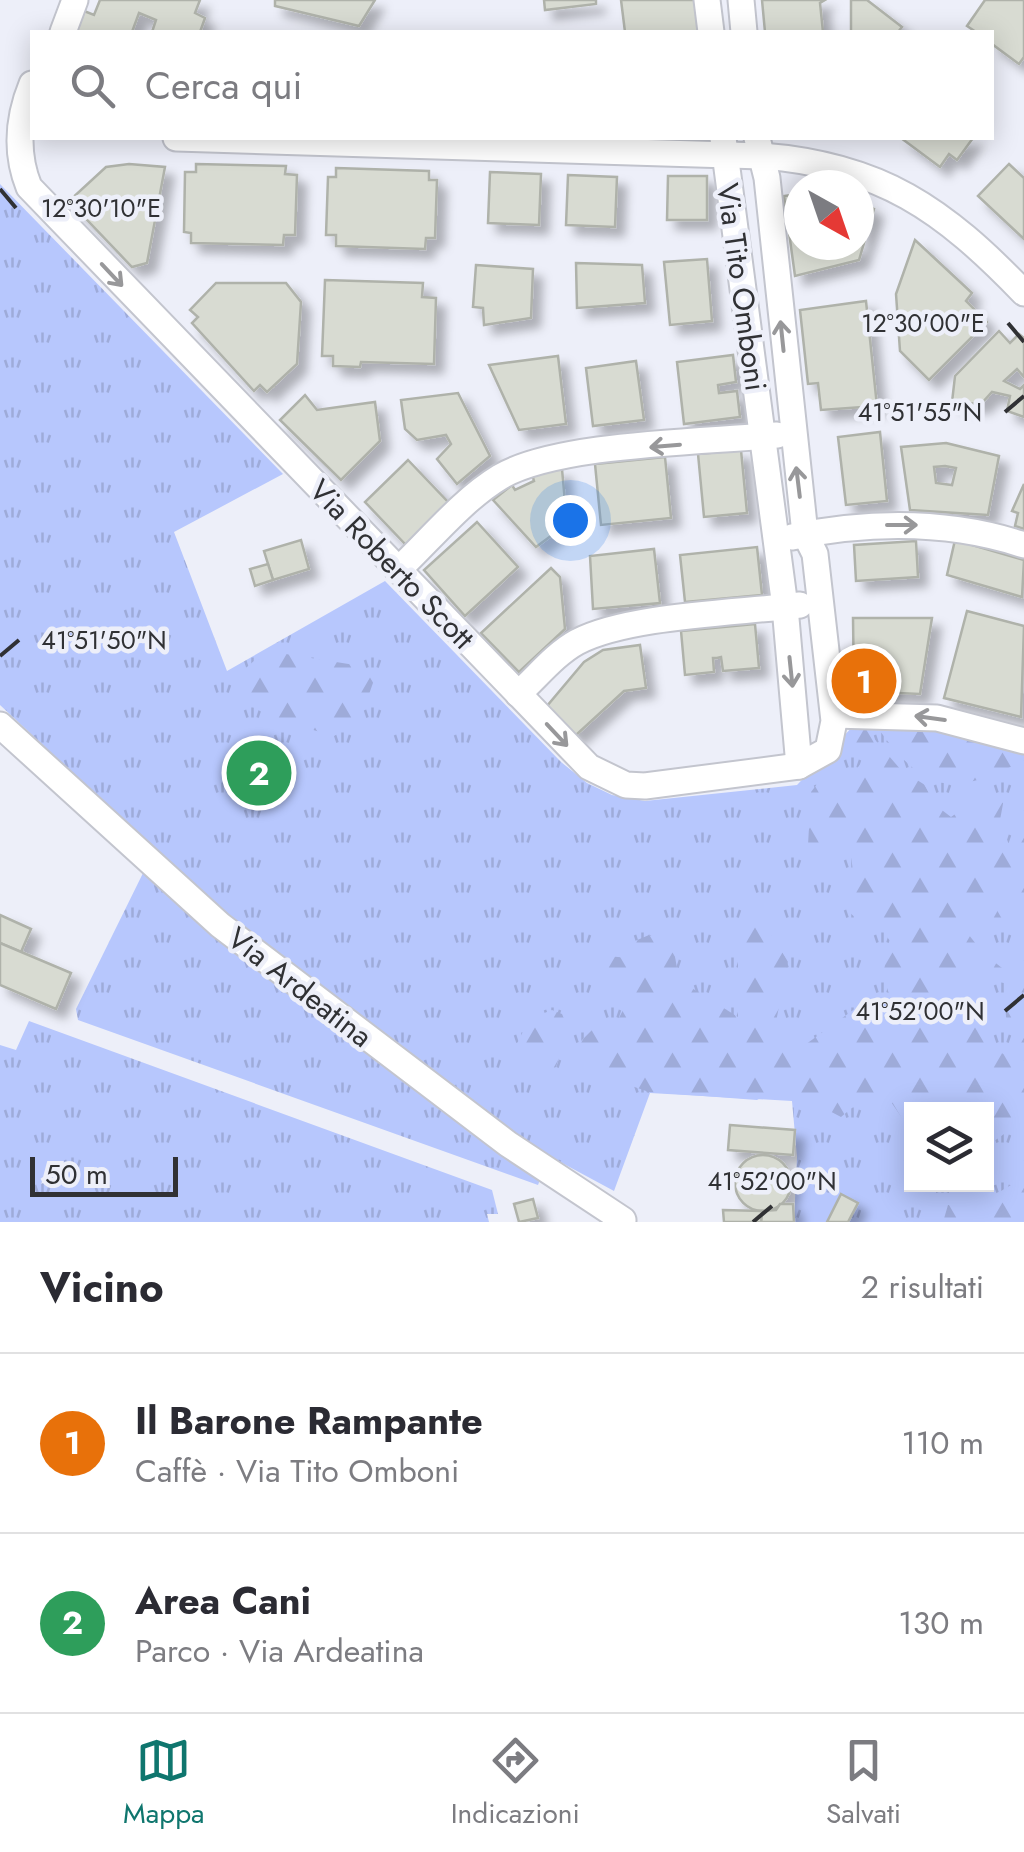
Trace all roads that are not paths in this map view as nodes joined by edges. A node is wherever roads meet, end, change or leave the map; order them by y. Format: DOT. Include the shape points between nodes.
graph roads {
  1 [pos="76,0"];
  2 [pos="708,0"];
  3 [pos="741,0"];
  4 [pos="64,30"];
  5 [pos="711,30"];
  6 [pos="744,30"];
  7 [pos="30,90"];
  8 [pos="17,129"];
  9 [pos="298,140"];
  10 [pos="760,146"];
  11 [pos="724,147"];
  12 [pos="1024,293"];
  13 [pos="792,433"];
  14 [pos="762,436"];
  15 [pos="805,534"];
  16 [pos="776,540"];
  17 [pos="1024,545"];
  18 [pos="398,570"];
  19 [pos="820,602"];
  20 [pos="785,607"];
  21 [pos="518,694"];
  22 [pos="834,716"];
  23 [pos="0,725"];
  24 [pos="1024,741"];
  25 [pos="799,766"];
  26 [pos="623,1221"];
  1 -- 4 [label="street"];
  2 -- 5 [label="street"];
  3 -- 6 [label="street"];
  7 -- 8 [label="street"];
  8 -- 18 [label="street, Via Roberto Scott, one-way" via="24,173 45,204"];
  9 -- 11 [label="street"];
  10 -- 11 [label="street"];
  10 -- 12 [label="street" via="884,182 962,232"];
  13 -- 10 [label="street, Via Tito Omboni, one-way"];
  11 -- 14 [label="street, Via Tito Omboni"];
  13 -- 14 [label="street"];
  15 -- 13 [label="street, Via Tito Omboni, one-way"];
  14 -- 16 [label="street, Via Tito Omboni"];
  14 -- 18 [label="street, one-way" via="532,463 494,481"];
  15 -- 16 [label="street"];
  15 -- 17 [label="street, one-way" via="921,525"];
  15 -- 19 [label="street, Via Tito Omboni"];
  16 -- 20 [label="street, Via Tito Omboni"];
  18 -- 21 [label="street, Via Roberto Scott"];
  19 -- 20 [label="street"];
  19 -- 22 [label="street, Via Tito Omboni"];
  20 -- 21 [label="street" via="589,637 567,648"];
  20 -- 25 [label="street, Via Tito Omboni, one-way"];
  21 -- 25 [label="street, Via Roberto Scott, one-way" via="589,768 626,785"];
  24 -- 22 [label="street, one-way" via="936,718"];
  22 -- 25 [label="street" via="828,750"];
  23 -- 26 [label="street, Via Ardeatina" via="220,925 508,1144"];
}
